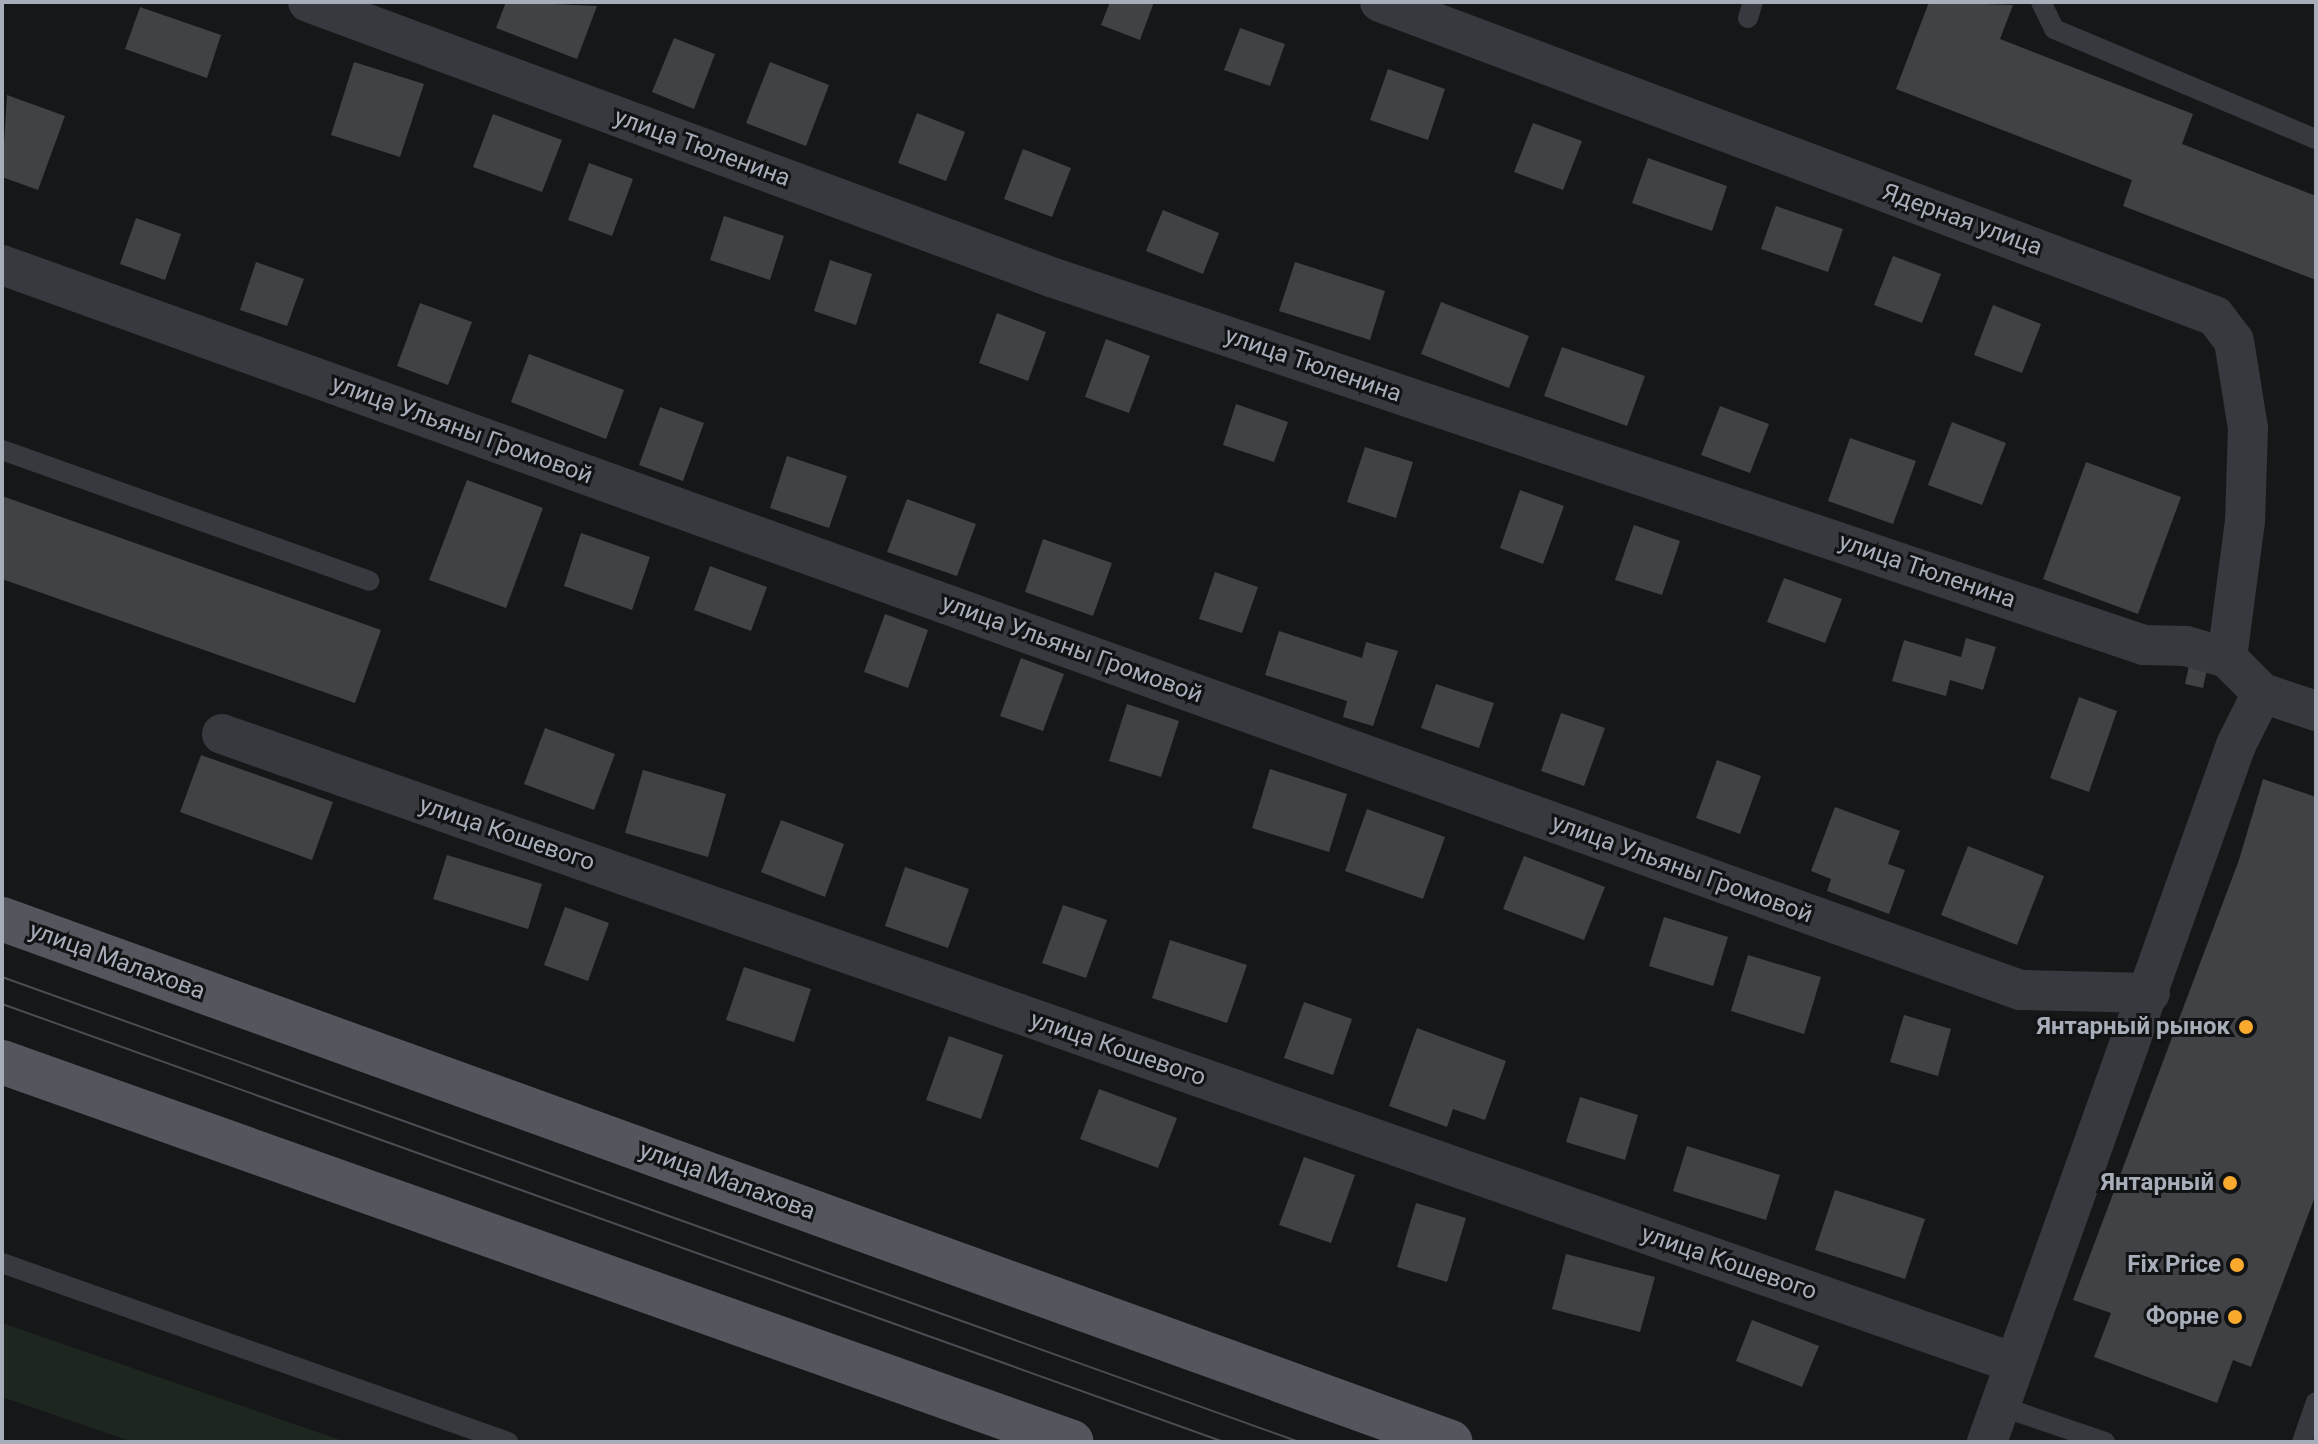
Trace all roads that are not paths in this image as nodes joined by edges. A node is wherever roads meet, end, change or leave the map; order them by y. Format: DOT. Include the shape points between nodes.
graph roads {
  1 [pos="308,2"];
  2 [pos="1380,2"];
  3 [pos="2041,2"];
  4 [pos="2316,139"];
  5 [pos="2,265"];
  6 [pos="2,450"];
  7 [pos="369,581"];
  8 [pos="2227,658"];
  9 [pos="2262,693"];
  10 [pos="2316,711"];
  11 [pos="222,734"];
  12 [pos="2,919"];
  13 [pos="2150,993"];
  14 [pos="2,1062"];
  15 [pos="2,1263"];
  16 [pos="2014,1363"];
  17 [pos="2316,1402"];
  18 [pos="1993,1424"];
  19 [pos="1437,1440"];
  20 [pos="508,1442"];
  21 [pos="1072,1442"];
  22 [pos="2105,1442"];
  23 [pos="2302,1442"];
  1 -- 8 [label="street, улица Тюленина" via="1051,277 2144,645 2186,646"];
  2 -- 8 [label="street, Ядерная улица" via="2215,316 2234,341 2248,428 2245,521"];
  3 -- 4 [label="lane" via="2054,29"];
  5 -- 13 [label="street, улица Ульяны Громовой" via="2020,990"];
  6 -- 7 [label="lane"];
  8 -- 9 [label="street, улица Тюленина"];
  9 -- 10 [label="street, улица Тюленина"];
  9 -- 13 [label="street" via="2236,745"];
  11 -- 16 [label="street, улица Кошевого"];
  12 -- 19 [label="main road, улица Малахова"];
  13 -- 16 [label="street"];
  14 -- 21 [label="main road"];
  15 -- 20 [label="lane"];
  16 -- 18 [label="street"];
  17 -- 23 [label="lane"];
  18 -- 22 [label="lane"];
}
